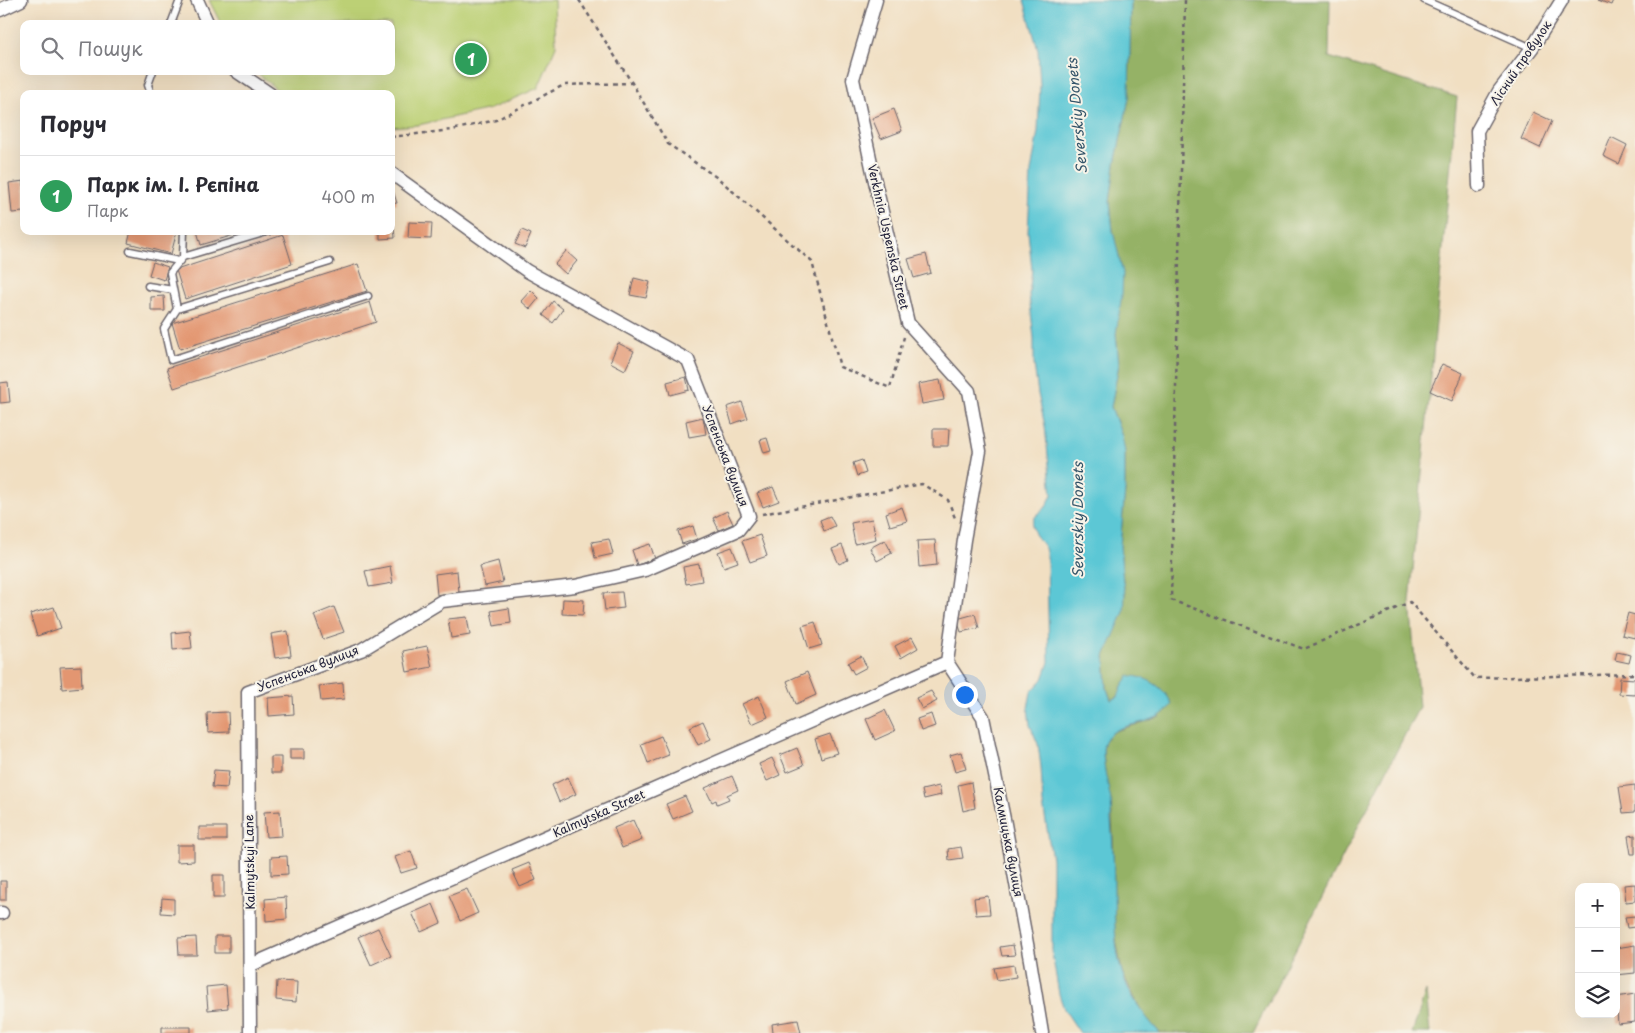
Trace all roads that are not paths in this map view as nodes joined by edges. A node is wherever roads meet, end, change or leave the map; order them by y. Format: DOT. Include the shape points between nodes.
graph roads {
  1 [pos="21,0"];
  2 [pos="180,0"];
  3 [pos="197,0"];
  4 [pos="876,0"];
  5 [pos="1424,0"];
  6 [pos="1562,0"];
  7 [pos="0,10"];
  8 [pos="172,20"];
  9 [pos="206,20"];
  10 [pos="1532,48"];
  11 [pos="152,75"];
  12 [pos="242,75"];
  13 [pos="150,90"];
  14 [pos="264,90"];
  15 [pos="395,176"];
  16 [pos="1479,186"];
  17 [pos="184,235"];
  18 [pos="257,235"];
  19 [pos="130,250"];
  20 [pos="181,259"];
  21 [pos="330,262"];
  22 [pos="148,286"];
  23 [pos="173,290"];
  24 [pos="368,296"];
  25 [pos="177,309"];
  26 [pos="947,662"];
  27 [pos="248,692"];
  28 [pos="251,966"];
  29 [pos="250,1033"];
  30 [pos="1042,1033"];
  1 -- 7 [label="street"];
  2 -- 8 [label="lane"];
  3 -- 9 [label="street"];
  4 -- 26 [label="street, Verkhnia Uspenska Street" via="853,79 876,186 908,323 969,391 980,451"];
  5 -- 10 [label="lane"];
  6 -- 10 [label="street, Лісний провулок"];
  10 -- 16 [label="street, Лісний провулок" via="1499,91 1478,131"];
  11 -- 13 [label="lane"];
  12 -- 14 [label="street"];
  15 -- 27 [label="street, Успенська вулиця" via="528,271 688,360 749,516 738,530 645,570 575,586 442,601 360,650"];
  17 -- 20 [label="lane"];
  18 -- 20 [label="lane"];
  19 -- 20 [label="lane"];
  20 -- 23 [label="lane" via="170,273"];
  21 -- 25 [label="lane"];
  22 -- 23 [label="lane"];
  23 -- 25 [label="lane"];
  24 -- 25 [label="lane" via="171,360 164,329"];
  26 -- 28 [label="street, Kalmytska Street"];
  26 -- 30 [label="street, Калмицька вулиця" via="983,717"];
  27 -- 28 [label="street, Kalmytskyi Lane"];
  28 -- 29 [label="street, Kalmytskyi Lane"];
}
